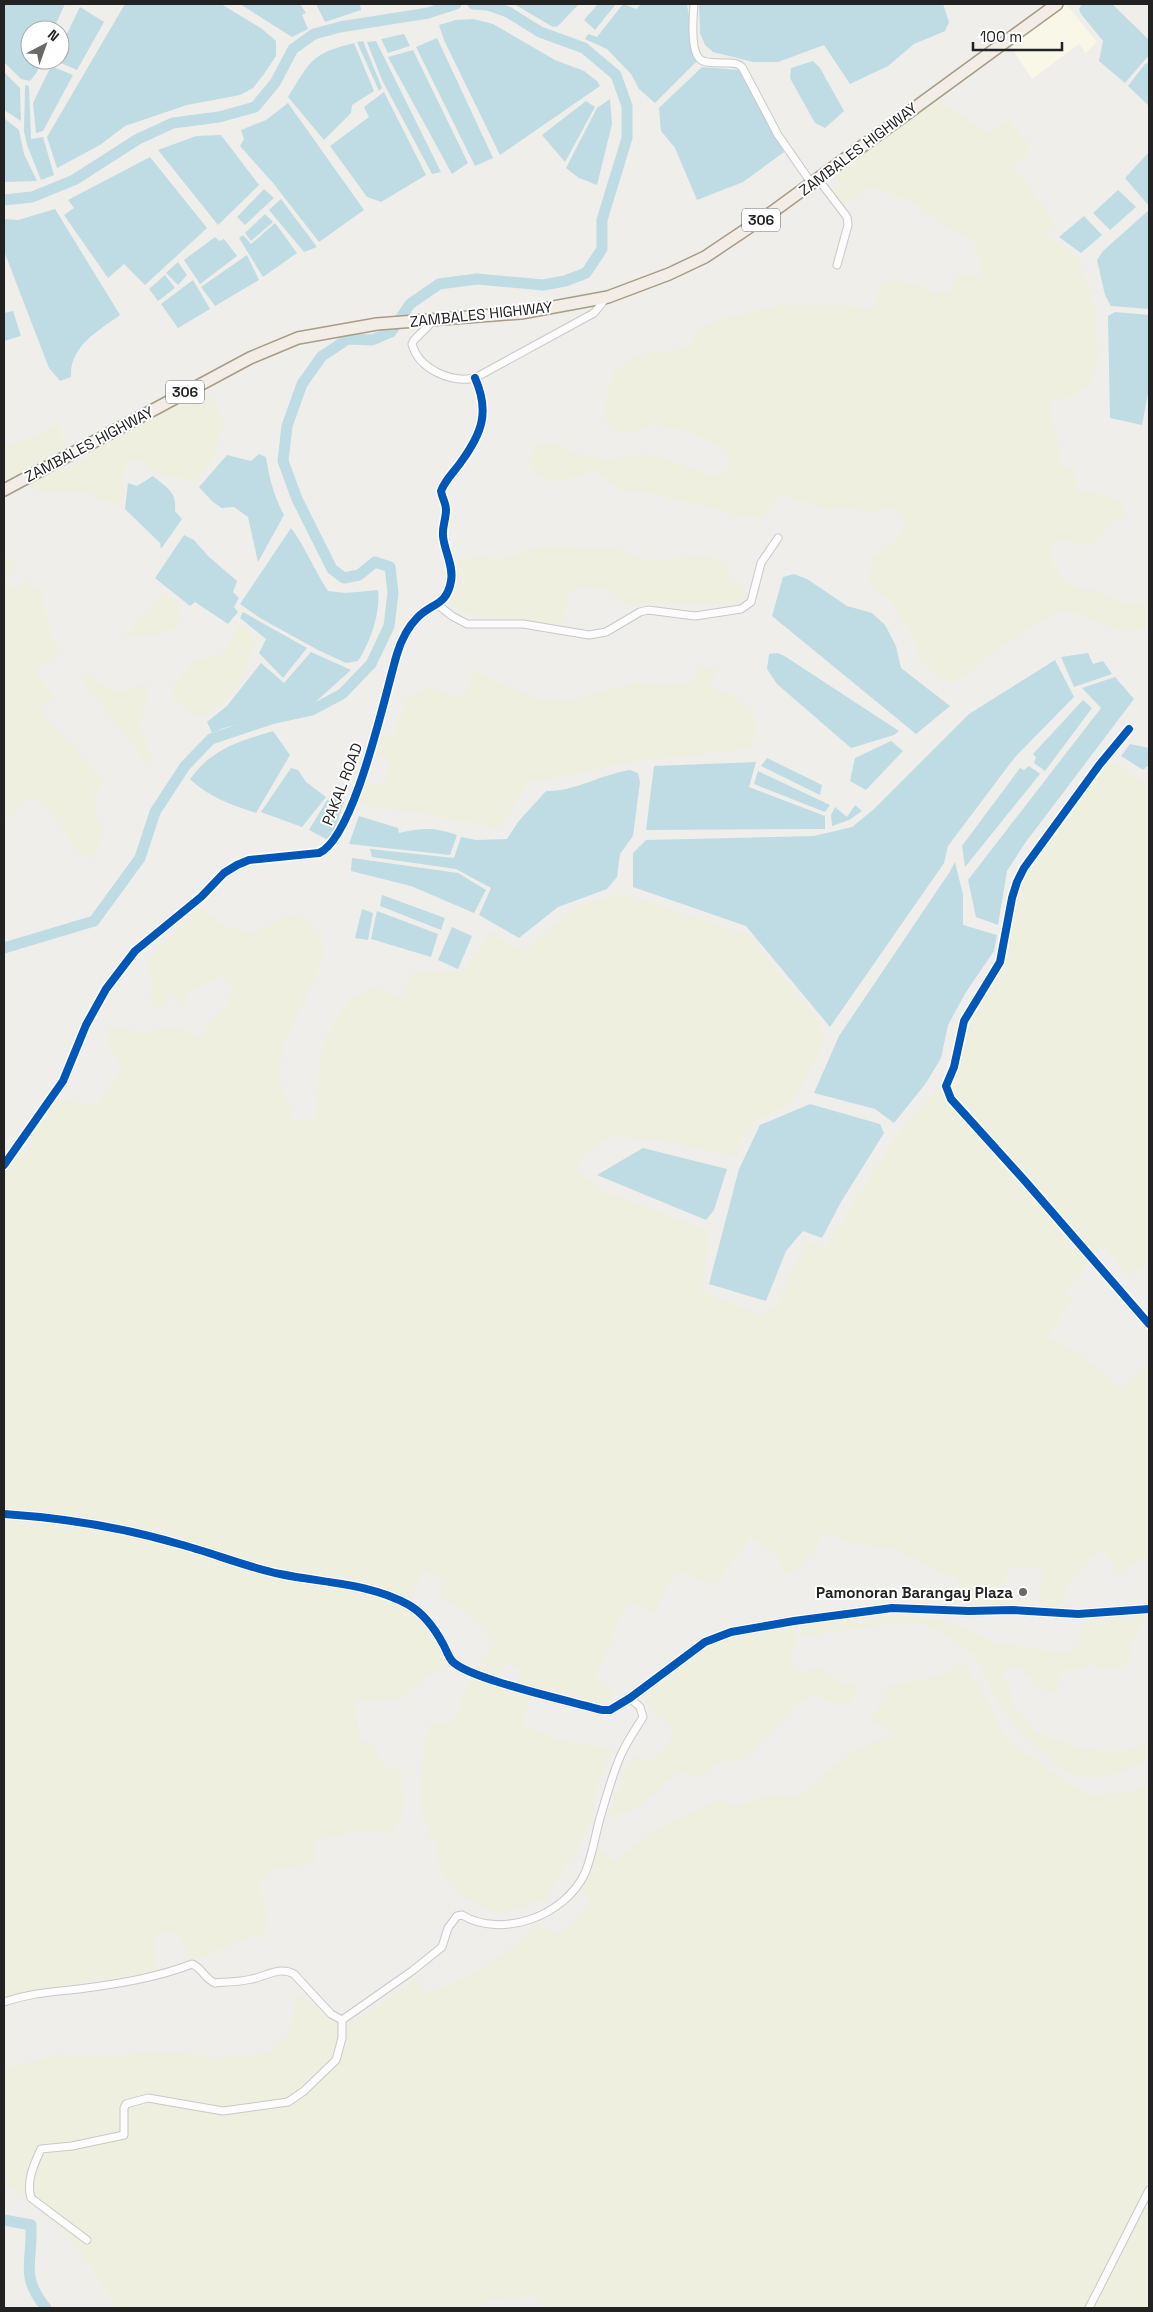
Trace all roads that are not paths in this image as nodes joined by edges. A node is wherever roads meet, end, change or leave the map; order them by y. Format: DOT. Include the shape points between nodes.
graph roads {
  1 [pos="694,4"];
  2 [pos="1057,4"];
  3 [pos="815,181"];
  4 [pos="836,265"];
  5 [pos="608,296"];
  6 [pos="435,319"];
  7 [pos="475,378"];
  8 [pos="4,490"];
  9 [pos="778,538"];
  10 [pos="438,605"];
  11 [pos="1129,729"];
  12 [pos="4,1165"];
  13 [pos="1149,1324"];
  14 [pos="4,1514"];
  15 [pos="1149,1609"];
  16 [pos="630,1698"];
  17 [pos="4,2002"];
  18 [pos="342,2020"];
  19 [pos="1149,2190"];
  20 [pos="87,2240"];
  21 [pos="1089,2308"];
  1 -- 3 [label="street" via="693,28 698,58 708,62 735,63 742,67 778,135"];
  2 -- 3 [label="main road, ZAMBALES HIGHWAY / 306"];
  3 -- 4 [label="street" via="847,217 848,225"];
  3 -- 5 [label="main road, ZAMBALES HIGHWAY / 306" via="705,257"];
  5 -- 6 [label="main road, ZAMBALES HIGHWAY / 306" via="521,313"];
  5 -- 7 [label="street" via="594,313"];
  6 -- 7 [label="street" via="414,340 413,348 418,356 447,376 459,380"];
  6 -- 8 [label="main road, ZAMBALES HIGHWAY / 306" via="310,334 274,347"];
  7 -- 10 [label="street, PAKAL ROAD" via="483,395 481,424 474,443 441,491 446,507 443,535 452,579 447,594"];
  9 -- 10 [label="street" via="761,563 751,602 741,609 695,616 648,610 606,632 589,635 523,624 467,624"];
  10 -- 12 [label="street, PAKAL ROAD" via="418,616 402,641 362,780 330,846 319,853 249,860 237,865 135,951 106,989 90,1017 63,1081"];
  11 -- 13 [label="street" via="1024,868 1012,898 1000,962 964,1021 954,1067 946,1086 951,1099"];
  14 -- 16 [label="street" via="90,1522 177,1543 279,1574 373,1590 409,1605 423,1615 437,1632 452,1660 487,1679 602,1710 610,1710"];
  15 -- 16 [label="street" via="1078,1614 892,1608 794,1620 731,1632 705,1642"];
  16 -- 18 [label="street" via="640,1707 642,1717 620,1756 585,1873 574,1890 558,1905 508,1925 487,1925 457,1916 448,1928 442,1947"];
  17 -- 18 [label="street" via="47,1991 147,1977 192,1964 215,1983 288,1971 331,2014"];
  18 -- 20 [label="street" via="342,2038 336,2060 324,2074 288,2102 223,2111 148,2098 126,2104 124,2135 41,2149 28,2189 31,2198"];
  19 -- 21 [label="street"];
}
